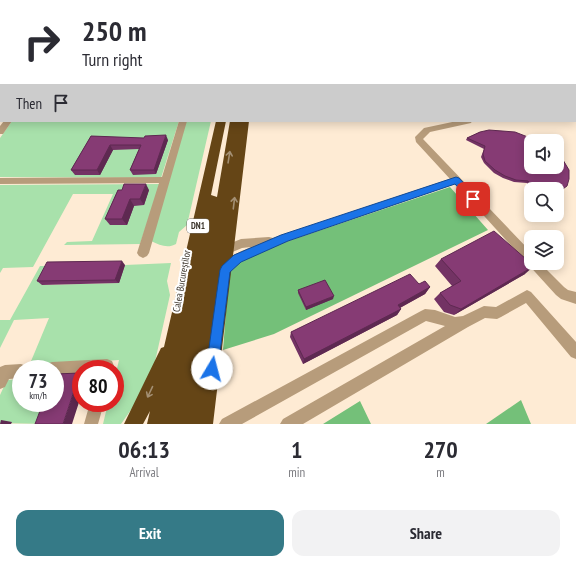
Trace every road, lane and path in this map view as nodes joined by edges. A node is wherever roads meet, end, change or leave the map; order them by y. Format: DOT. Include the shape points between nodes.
graph roads {
  1 [pos="7,122"];
  2 [pos="183,122"];
  3 [pos="221,122"];
  4 [pos="227,122"];
  5 [pos="235,122"];
  6 [pos="244,122"];
  7 [pos="463,122"];
  8 [pos="0,132"];
  9 [pos="229,134"];
  10 [pos="165,180"];
  11 [pos="456,180"];
  12 [pos="0,181"];
  13 [pos="231,229"];
  14 [pos="285,238"];
  15 [pos="251,243"];
  16 [pos="228,248"];
  17 [pos="143,253"];
  18 [pos="524,253"];
  19 [pos="226,270"];
  20 [pos="540,270"];
  21 [pos="223,287"];
  22 [pos="185,288"];
  23 [pos="576,298"];
  24 [pos="199,301"];
  25 [pos="464,322"];
  26 [pos="177,330"];
  27 [pos="576,352"];
  28 [pos="12,372"];
  29 [pos="0,382"];
  30 [pos="94,412"];
  31 [pos="91,423"];
  32 [pos="133,424"];
  33 [pos="156,424"];
  34 [pos="172,424"];
  35 [pos="178,424"];
  36 [pos="188,424"];
  37 [pos="204,424"];
  38 [pos="227,424"];
  39 [pos="288,424"];
  1 -- 8 [label="lane"];
  2 -- 10 [label="lane"];
  3 -- 22 [label="highway, DN1"];
  4 -- 9 [label="highway, Calea Bucureștilor / DN1"];
  5 -- 9 [label="highway, Calea Bucureștilor / DN1"];
  13 -- 6 [label="highway, one-way"];
  7 -- 11 [label="lane" via="427,130 419,137"];
  9 -- 34 [label="highway, Calea Bucureștilor / DN1" via="197,276"];
  36 -- 9 [label="highway, Calea Bucureștilor / DN1, one-way"];
  10 -- 12 [label="lane"];
  10 -- 17 [label="lane"];
  11 -- 14 [label="lane"];
  11 -- 18 [label="lane"];
  13 -- 15 [label="lane" via="237,236"];
  13 -- 16 [label="highway"];
  14 -- 15 [label="lane"];
  14 -- 19 [label="lane" via="238,258"];
  15 -- 16 [label="lane"];
  16 -- 19 [label="highway"];
  16 -- 24 [label="lane" via="207,266"];
  19 -- 21 [label="highway"];
  20 -- 23 [label="lane" via="565,295"];
  21 -- 24 [label="highway" via="217,295"];
  21 -- 37 [label="highway"];
  22 -- 24 [label="highway" via="192,299"];
  22 -- 26 [label="highway, DN1"];
  24 -- 35 [label="lane"];
  25 -- 27 [label="lane" via="484,312 497,313 527,296"];
  25 -- 38 [label="lane" via="455,323 430,315 420,316"];
  25 -- 39 [label="lane"];
  26 -- 32 [label="highway, one-way"];
  26 -- 33 [label="highway, DN1"];
  28 -- 29 [label="lane" via="5,372"];
  30 -- 31 [label="lane"];
}
